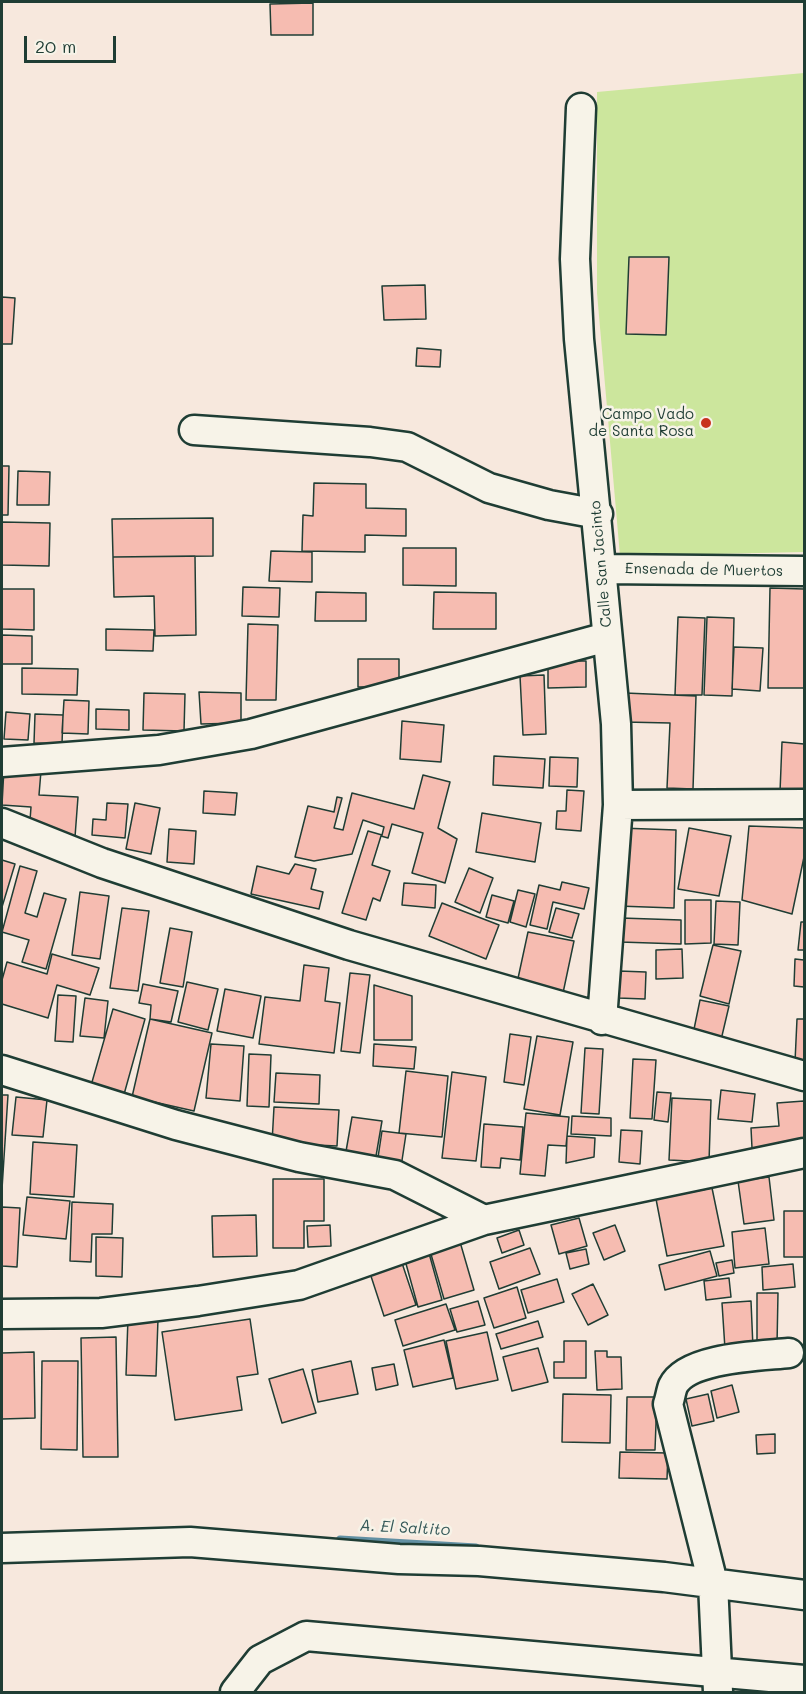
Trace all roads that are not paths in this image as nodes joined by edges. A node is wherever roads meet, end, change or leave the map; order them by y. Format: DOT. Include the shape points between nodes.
graph roads {
  1 [pos="581,108"];
  2 [pos="195,430"];
  3 [pos="598,514"];
  4 [pos="603,569"];
  5 [pos="804,571"];
  6 [pos="607,637"];
  7 [pos="2,762"];
  8 [pos="804,804"];
  9 [pos="618,805"];
  10 [pos="2,823"];
  11 [pos="603,1020"];
  12 [pos="2,1070"];
  13 [pos="804,1076"];
  14 [pos="804,1153"];
  15 [pos="484,1220"];
  16 [pos="2,1314"];
  17 [pos="789,1353"];
  18 [pos="2,1548"];
  19 [pos="713,1583"];
  20 [pos="804,1595"];
  21 [pos="804,1680"];
  22 [pos="717,1682"];
  23 [pos="235,1692"];
  1 -- 3 [label="street, Calle San Jacinto" via="575,259 579,339"];
  2 -- 3 [label="street" via="407,447 489,488"];
  3 -- 4 [label="street, Calle San Jacinto"];
  4 -- 5 [label="street, Ensenada de Muertos"];
  4 -- 6 [label="street, Calle San Jacinto"];
  6 -- 7 [label="street" via="251,734 159,750"];
  6 -- 9 [label="street, Calle San Jacinto" via="616,724"];
  8 -- 9 [label="street"];
  9 -- 11 [label="street, Calle San Jacinto"];
  10 -- 11 [label="street" via="216,903"];
  11 -- 13 [label="street"];
  12 -- 15 [label="street" via="187,1128 298,1157 395,1175"];
  14 -- 15 [label="street"];
  15 -- 16 [label="street" via="299,1285 101,1313"];
  17 -- 19 [label="street" via="708,1363 686,1372 674,1384 668,1404"];
  18 -- 19 [label="street" via="190,1542 399,1559 480,1561"];
  19 -- 20 [label="street"];
  19 -- 22 [label="street"];
  21 -- 22 [label="street"];
  22 -- 23 [label="street" via="306,1636 260,1660"];
}
